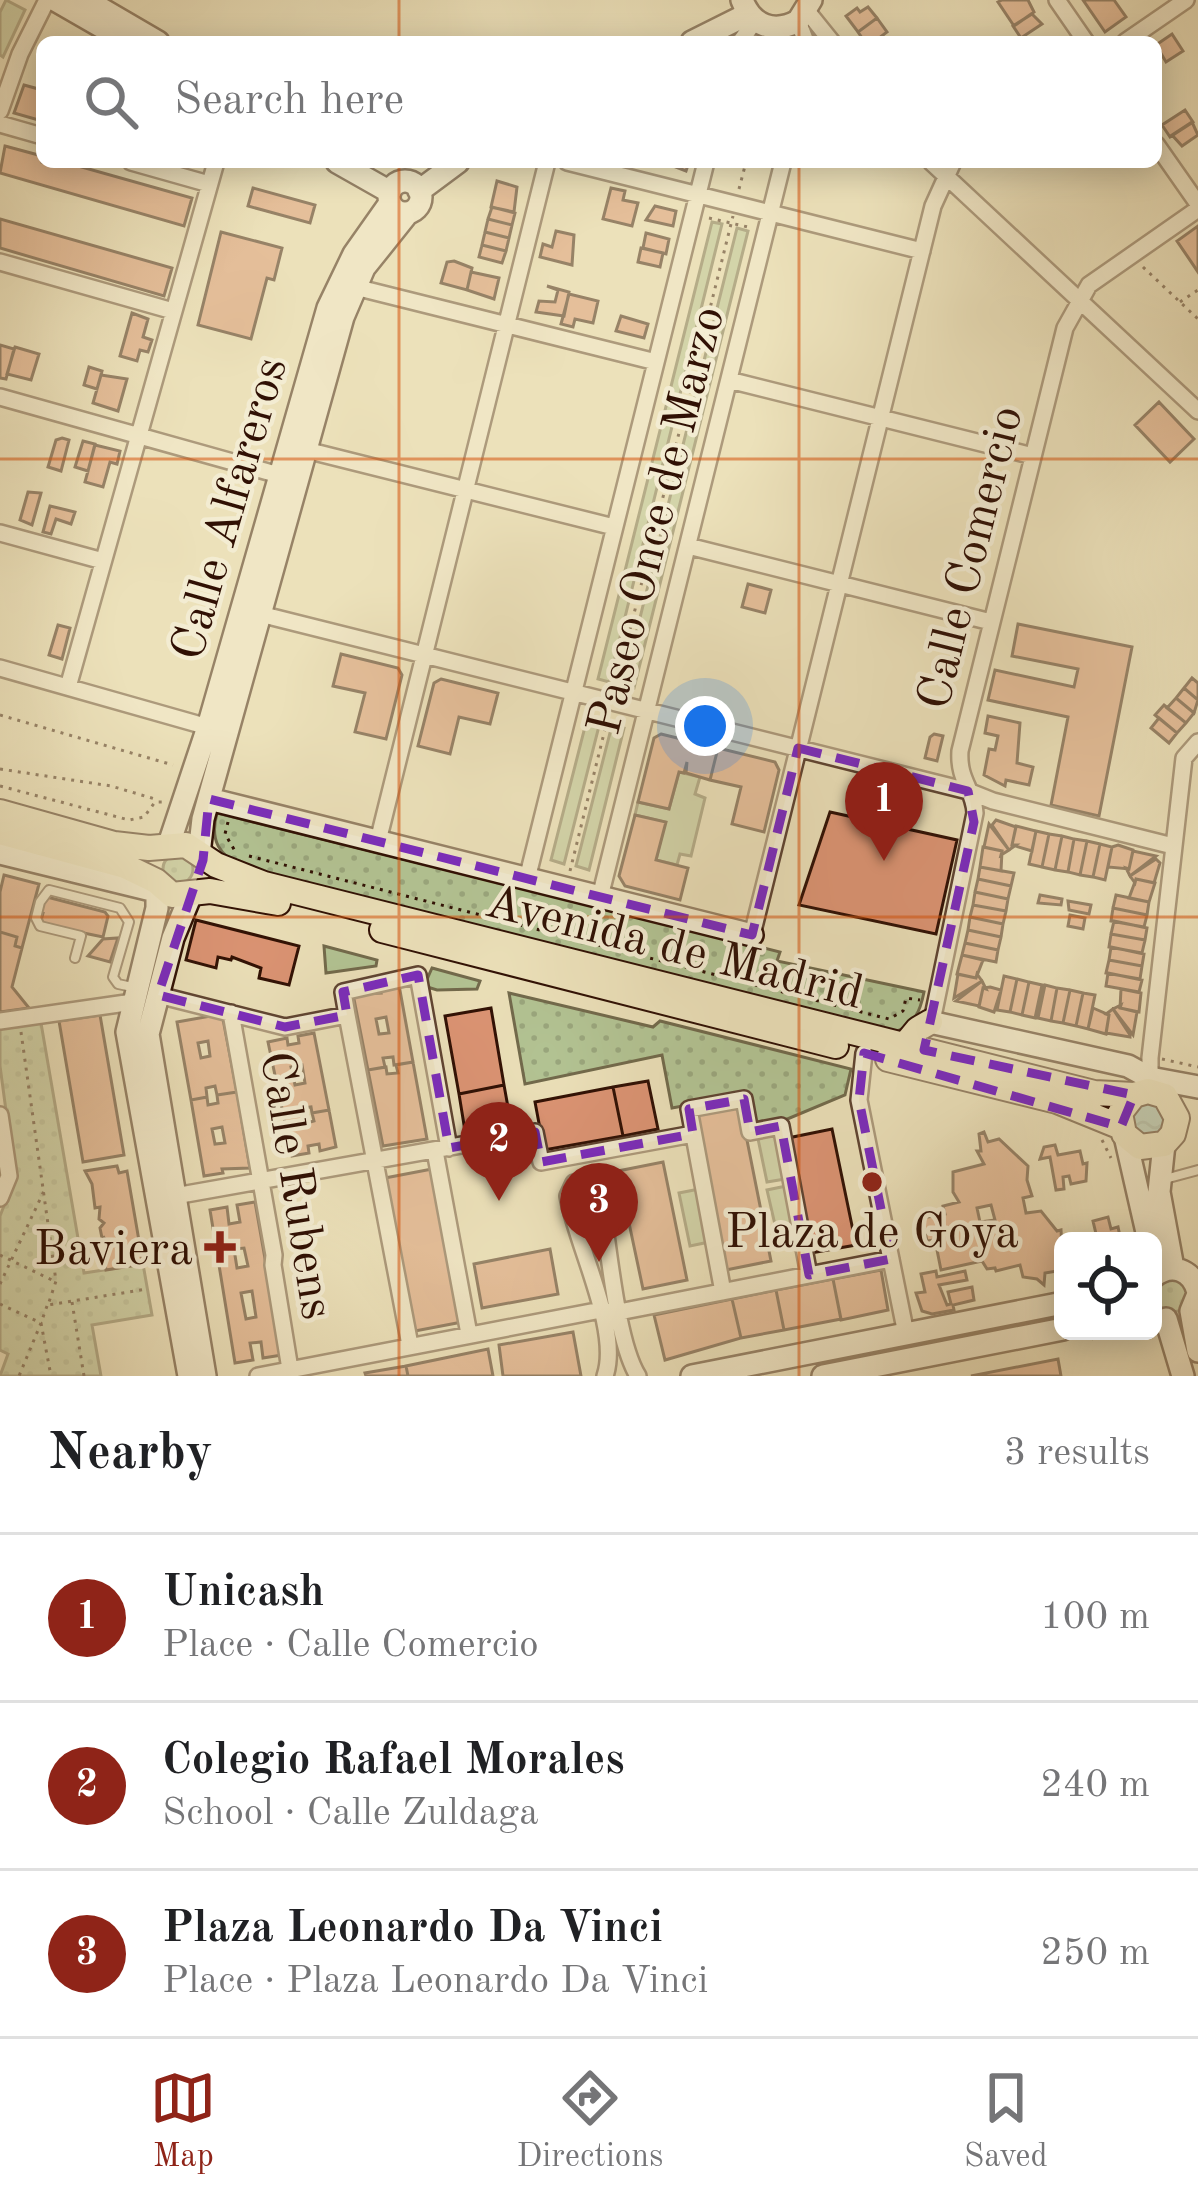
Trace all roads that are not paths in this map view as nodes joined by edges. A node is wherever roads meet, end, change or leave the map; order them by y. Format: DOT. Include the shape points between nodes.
graph roads {
  1 [pos="51,0"];
  2 [pos="86,0"];
  3 [pos="1057,0"];
  4 [pos="1186,0"];
  5 [pos="749,12"];
  6 [pos="806,18"];
  7 [pos="117,36"];
  8 [pos="148,36"];
  9 [pos="703,36"];
  10 [pos="1082,36"];
  11 [pos="1133,36"];
  12 [pos="0,111"];
  13 [pos="0,124"];
  14 [pos="36,134"];
  15 [pos="1162,153"];
  16 [pos="152,168"];
  17 [pos="214,168"];
  18 [pos="348,168"];
  19 [pos="370,168"];
  20 [pos="448,168"];
  21 [pos="546,168"];
  22 [pos="591,168"];
  23 [pos="705,168"];
  24 [pos="781,168"];
  25 [pos="948,168"];
  26 [pos="208,184"];
  27 [pos="698,195"];
  28 [pos="401,196"];
  29 [pos="1198,207"];
  30 [pos="770,213"];
  31 [pos="922,251"];
  32 [pos="0,262"];
  33 [pos="355,287"];
  34 [pos="1078,298"];
  35 [pos="173,311"];
  36 [pos="507,325"];
  37 [pos="656,362"];
  38 [pos="729,380"];
  39 [pos="0,397"];
  40 [pos="1195,402"];
  41 [pos="880,418"];
  42 [pos="139,435"];
  43 [pos="306,450"];
  44 [pos="1033,456"];
  45 [pos="279,475"];
  46 [pos="466,490"];
  47 [pos="614,527"];
  48 [pos="0,532"];
  49 [pos="688,546"];
  50 [pos="103,561"];
  51 [pos="839,584"];
  52 [pos="260,614"];
  53 [pos="992,622"];
  54 [pos="425,655"];
  55 [pos="0,668"];
  56 [pos="68,687"];
  57 [pos="574,692"];
  58 [pos="647,710"];
  59 [pos="208,727"];
  60 [pos="1198,742"];
  61 [pos="798,748"];
  62 [pos="968,791"];
  63 [pos="189,808"];
  64 [pos="0,812"];
  65 [pos="0,832"];
  66 [pos="379,841"];
  67 [pos="1173,846"];
  68 [pos="167,847"];
  69 [pos="0,853"];
  70 [pos="200,856"];
  71 [pos="527,879"];
  72 [pos="172,889"];
  73 [pos="600,897"];
  74 [pos="752,935"];
  75 [pos="75,958"];
  76 [pos="143,995"];
  77 [pos="927,1011"];
  78 [pos="231,1013"];
  79 [pos="347,1016"];
  80 [pos="0,1021"];
  81 [pos="904,1046"];
  82 [pos="933,1052"];
  83 [pos="865,1053"];
  84 [pos="1198,1087"];
  85 [pos="1145,1088"];
  86 [pos="0,1115"];
  87 [pos="1177,1128"];
  88 [pos="693,1134"];
  89 [pos="1116,1134"];
  90 [pos="1198,1137"];
  91 [pos="442,1149"];
  92 [pos="372,1163"];
  93 [pos="1198,1171"];
  94 [pos="262,1181"];
  95 [pos="1159,1183"];
  96 [pos="175,1196"];
  97 [pos="0,1198"];
  98 [pos="1146,1232"];
  99 [pos="891,1259"];
  100 [pos="809,1275"];
  101 [pos="1179,1281"];
  102 [pos="723,1292"];
  103 [pos="1054,1305"];
  104 [pos="610,1311"];
  105 [pos="1162,1315"];
  106 [pos="1162,1327"];
  107 [pos="1054,1331"];
  108 [pos="469,1334"];
  109 [pos="905,1334"];
  110 [pos="410,1346"];
  111 [pos="1198,1351"];
  112 [pos="290,1370"];
  113 [pos="189,1376"];
  114 [pos="205,1376"];
  115 [pos="258,1376"];
  116 [pos="605,1376"];
  117 [pos="638,1376"];
  118 [pos="692,1376"];
  119 [pos="823,1376"];
  120 [pos="1183,1376"];
  1 -- 7 [label="street"];
  1 -- 12 [label="street"];
  2 -- 8 [label="street"];
  3 -- 10 [label="street"];
  4 -- 11 [label="street"];
  5 -- 6 [label="street" via="773,28"];
  5 -- 9 [label="street"];
  13 -- 14 [label="street"];
  15 -- 29 [label="street"];
  16 -- 26 [label="street"];
  17 -- 26 [label="street"];
  18 -- 28 [label="street"];
  19 -- 28 [label="street"];
  20 -- 28 [label="street, Calle Alfareros"];
  21 -- 36 [label="street"];
  22 -- 27 [label="street"];
  23 -- 27 [label="street, Paseo Once de Marzo"];
  24 -- 30 [label="street, Paseo Once de Marzo"];
  25 -- 31 [label="street"];
  25 -- 34 [label="street"];
  26 -- 35 [label="street"];
  27 -- 30 [label="street" via="737,198"];
  27 -- 37 [label="street, Paseo Once de Marzo"];
  28 -- 33 [label="street, Calle Alfareros"];
  28 -- 45 [label="street, Calle Alfareros" via="365,236 335,292"];
  29 -- 34 [label="street"];
  30 -- 31 [label="street"];
  30 -- 38 [label="street, Paseo Once de Marzo"];
  31 -- 41 [label="street"];
  32 -- 35 [label="street"];
  33 -- 36 [label="street"];
  33 -- 43 [label="street, Calle Alfareros"];
  34 -- 40 [label="street"];
  34 -- 44 [label="street, Calle Comercio"];
  35 -- 42 [label="street"];
  36 -- 37 [label="street"];
  36 -- 46 [label="street"];
  37 -- 47 [label="street, Paseo Once de Marzo"];
  38 -- 41 [label="street"];
  38 -- 49 [label="street, Paseo Once de Marzo"];
  39 -- 42 [label="street"];
  41 -- 44 [label="street"];
  41 -- 51 [label="street"];
  42 -- 45 [label="street"];
  42 -- 50 [label="street"];
  43 -- 46 [label="street"];
  43 -- 52 [label="street, Calle Alfareros"];
  44 -- 53 [label="street, Calle Comercio"];
  45 -- 59 [label="street, Calle Alfareros"];
  46 -- 47 [label="street"];
  46 -- 54 [label="street"];
  47 -- 57 [label="street, Paseo Once de Marzo"];
  48 -- 50 [label="street"];
  49 -- 51 [label="street"];
  49 -- 58 [label="street, Paseo Once de Marzo"];
  50 -- 56 [label="street"];
  51 -- 53 [label="street"];
  51 -- 61 [label="street"];
  52 -- 54 [label="street"];
  52 -- 63 [label="street, Calle Alfareros"];
  53 -- 62 [label="street, Calle Comercio" via="960,750"];
  54 -- 57 [label="street"];
  54 -- 66 [label="street"];
  55 -- 56 [label="street"];
  56 -- 59 [label="street"];
  57 -- 58 [label="street" via="618,694"];
  57 -- 71 [label="street, Paseo Once de Marzo"];
  58 -- 61 [label="street"];
  58 -- 73 [label="street, Paseo Once de Marzo"];
  59 -- 63 [label="street, Calle Alfareros"];
  60 -- 67 [label="street" via="1184,758"];
  61 -- 62 [label="street"];
  61 -- 74 [label="street"];
  62 -- 67 [label="street"];
  62 -- 77 [label="street, Calle Comercio" via="975,813"];
  63 -- 66 [label="street, Avenida de Madrid"];
  63 -- 68 [label="street, Calle Alfareros"];
  63 -- 70 [label="street, Calle Alfareros"];
  64 -- 68 [label="main road, Avenida de Madrid" via="114,844"];
  65 -- 72 [label="main road, Avenida de Madrid" via="108,861"];
  66 -- 71 [label="street, Avenida de Madrid"];
  67 -- 85 [label="street"];
  68 -- 70 [label="main road, Avenida de Madrid" via="182,844"];
  68 -- 72 [label="main road" via="155,860"];
  69 -- 72 [label="street, Avenida de Madrid"];
  70 -- 72 [label="main road" via="204,876"];
  70 -- 81 [label="main road, Avenida de Madrid" via="264,884"];
  71 -- 73 [label="street, Avenida de Madrid"];
  72 -- 76 [label="street" via="155,920"];
  72 -- 76 [label="street" via="173,938"];
  72 -- 83 [label="main road, Avenida de Madrid" via="262,899"];
  73 -- 74 [label="street, Avenida de Madrid"];
  75 -- 76 [label="lane" via="81,936 36,918 50,890 120,908 129,922 113,977"];
  76 -- 78 [label="street"];
  76 -- 80 [label="street"];
  76 -- 96 [label="street"];
  76 -- 113 [label="street" via="127,1032"];
  77 -- 81 [label="main road"];
  77 -- 82 [label="street, Calle Comercio"];
  77 -- 85 [label="street, Avenida de Madrid" via="1129,1066"];
  78 -- 79 [label="street" via="285,1027"];
  78 -- 94 [label="street, Calle Rubens"];
  79 -- 91 [label="street" via="344,992 418,975"];
  79 -- 92 [label="street"];
  81 -- 82 [label="main road, Avenida de Madrid"];
  82 -- 85 [label="main road, Avenida de Madrid" via="1094,1093"];
  83 -- 89 [label="main road, Avenida de Madrid" via="1057,1101"];
  83 -- 99 [label="street" via="859,1100"];
  84 -- 85 [label="street, Avenida de Madrid"];
  85 -- 87 [label="main road" via="1165,1096"];
  85 -- 89 [label="main road" via="1122,1108"];
  86 -- 97 [label="street" via="9,1176"];
  87 -- 89 [label="main road" via="1143,1148"];
  87 -- 90 [label="main road"];
  87 -- 95 [label="street"];
  88 -- 91 [label="street" via="541,1162 535,1132"];
  88 -- 100 [label="street" via="688,1109 744,1099 750,1132 781,1126"];
  88 -- 102 [label="street"];
  89 -- 98 [label="street"];
  91 -- 92 [label="street"];
  91 -- 108 [label="street"];
  92 -- 94 [label="street"];
  92 -- 110 [label="street"];
  93 -- 95 [label="lane"];
  94 -- 96 [label="street"];
  94 -- 112 [label="street, Calle Rubens"];
  95 -- 101 [label="street"];
  96 -- 114 [label="street"];
  99 -- 100 [label="street"];
  99 -- 109 [label="street"];
  100 -- 102 [label="street"];
  101 -- 105 [label="street" via="1178,1319"];
  101 -- 111 [label="street"];
  102 -- 104 [label="street"];
  103 -- 109 [label="street"];
  104 -- 104 [label="street" via="599,1188 582,1179 568,1196"];
  104 -- 108 [label="street"];
  104 -- 116 [label="street"];
  104 -- 117 [label="street"];
  106 -- 120 [label="street"];
  107 -- 119 [label="street"];
  108 -- 110 [label="street"];
  109 -- 118 [label="street"];
  110 -- 112 [label="street"];
  112 -- 115 [label="street"];
}
